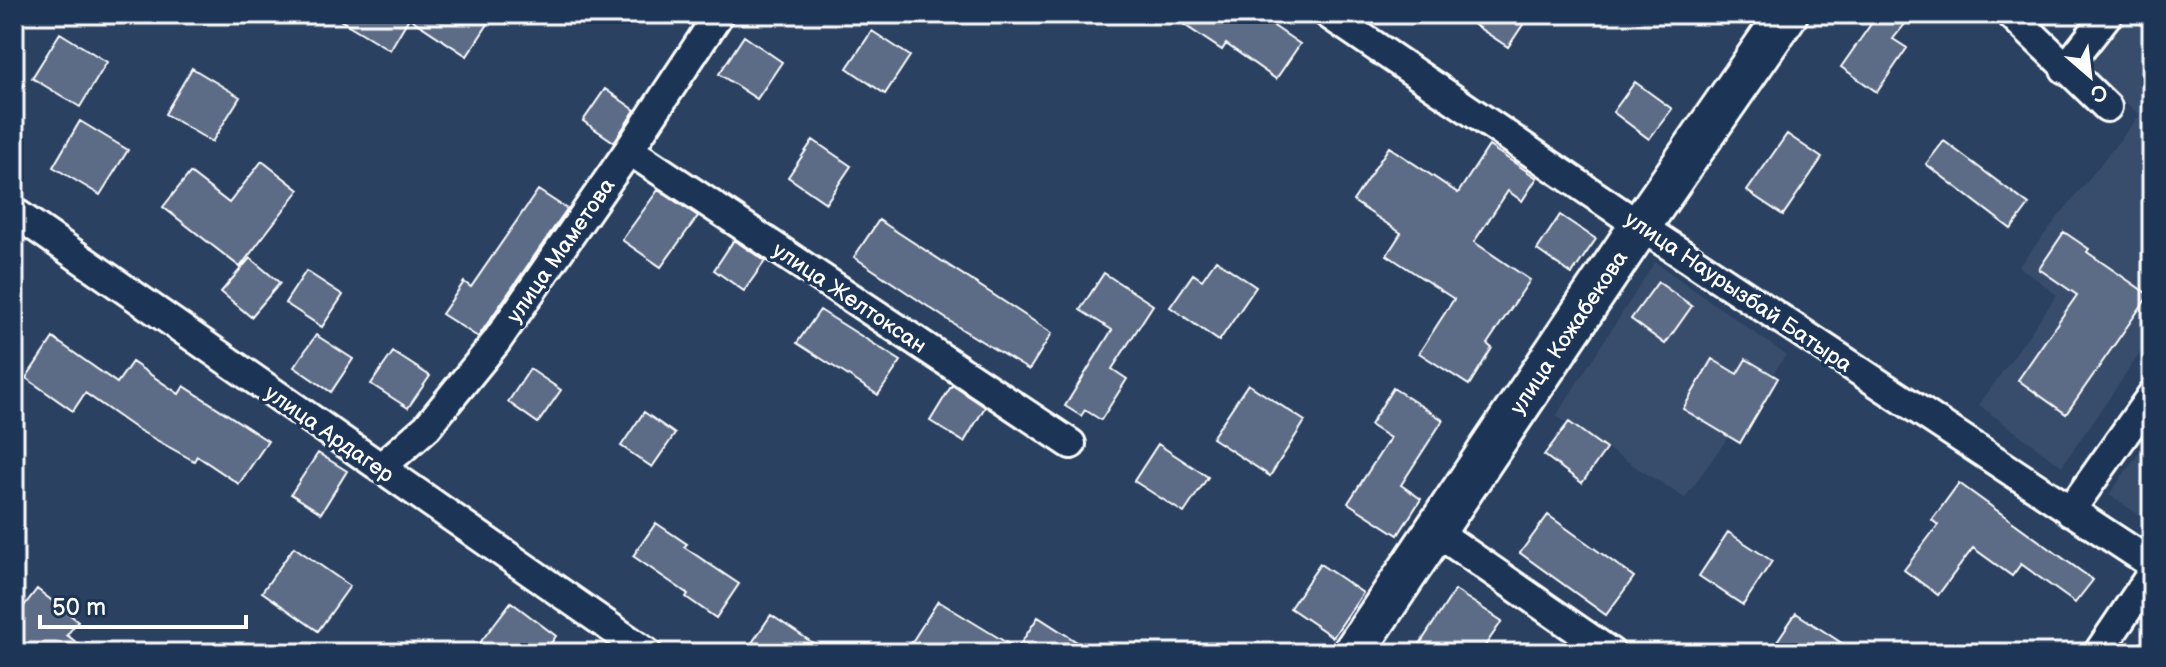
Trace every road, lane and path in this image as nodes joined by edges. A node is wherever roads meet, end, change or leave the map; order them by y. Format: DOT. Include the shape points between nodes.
graph roads {
  1 [pos="719,14"];
  2 [pos="1328,14"];
  3 [pos="1787,14"];
  4 [pos="2011,14"];
  5 [pos="2108,14"];
  6 [pos="2065,69"];
  7 [pos="2107,107"];
  8 [pos="629,150"];
  9 [pos="14,212"];
  10 [pos="1640,226"];
  11 [pos="2152,395"];
  12 [pos="1071,444"];
  13 [pos="380,468"];
  14 [pos="2070,511"];
  15 [pos="1435,531"];
  16 [pos="2152,564"];
  17 [pos="2152,573"];
  18 [pos="647,653"];
  19 [pos="1353,653"];
  20 [pos="1611,653"];
  21 [pos="2098,653"];
  1 -- 8 [label="street, улица Маметова"];
  2 -- 10 [label="street, улица Наурызбай Батыра"];
  3 -- 10 [label="main road, улица Кожабекова"];
  4 -- 6 [label="street"];
  5 -- 6 [label="street"];
  6 -- 7 [label="street"];
  8 -- 12 [label="street, улица Желтоксан"];
  8 -- 13 [label="street, улица Маметова" via="496,342 427,427"];
  9 -- 13 [label="street, улица Ардагер"];
  10 -- 14 [label="street, улица Наурызбай Батыра"];
  10 -- 15 [label="main road, улица Кожабекова"];
  11 -- 14 [label="street"];
  13 -- 18 [label="street, улица Ардагер"];
  14 -- 16 [label="street, улица Наурызбай Батыра"];
  15 -- 19 [label="main road, улица Кожабекова"];
  15 -- 20 [label="street"];
  17 -- 21 [label="street"];
}
